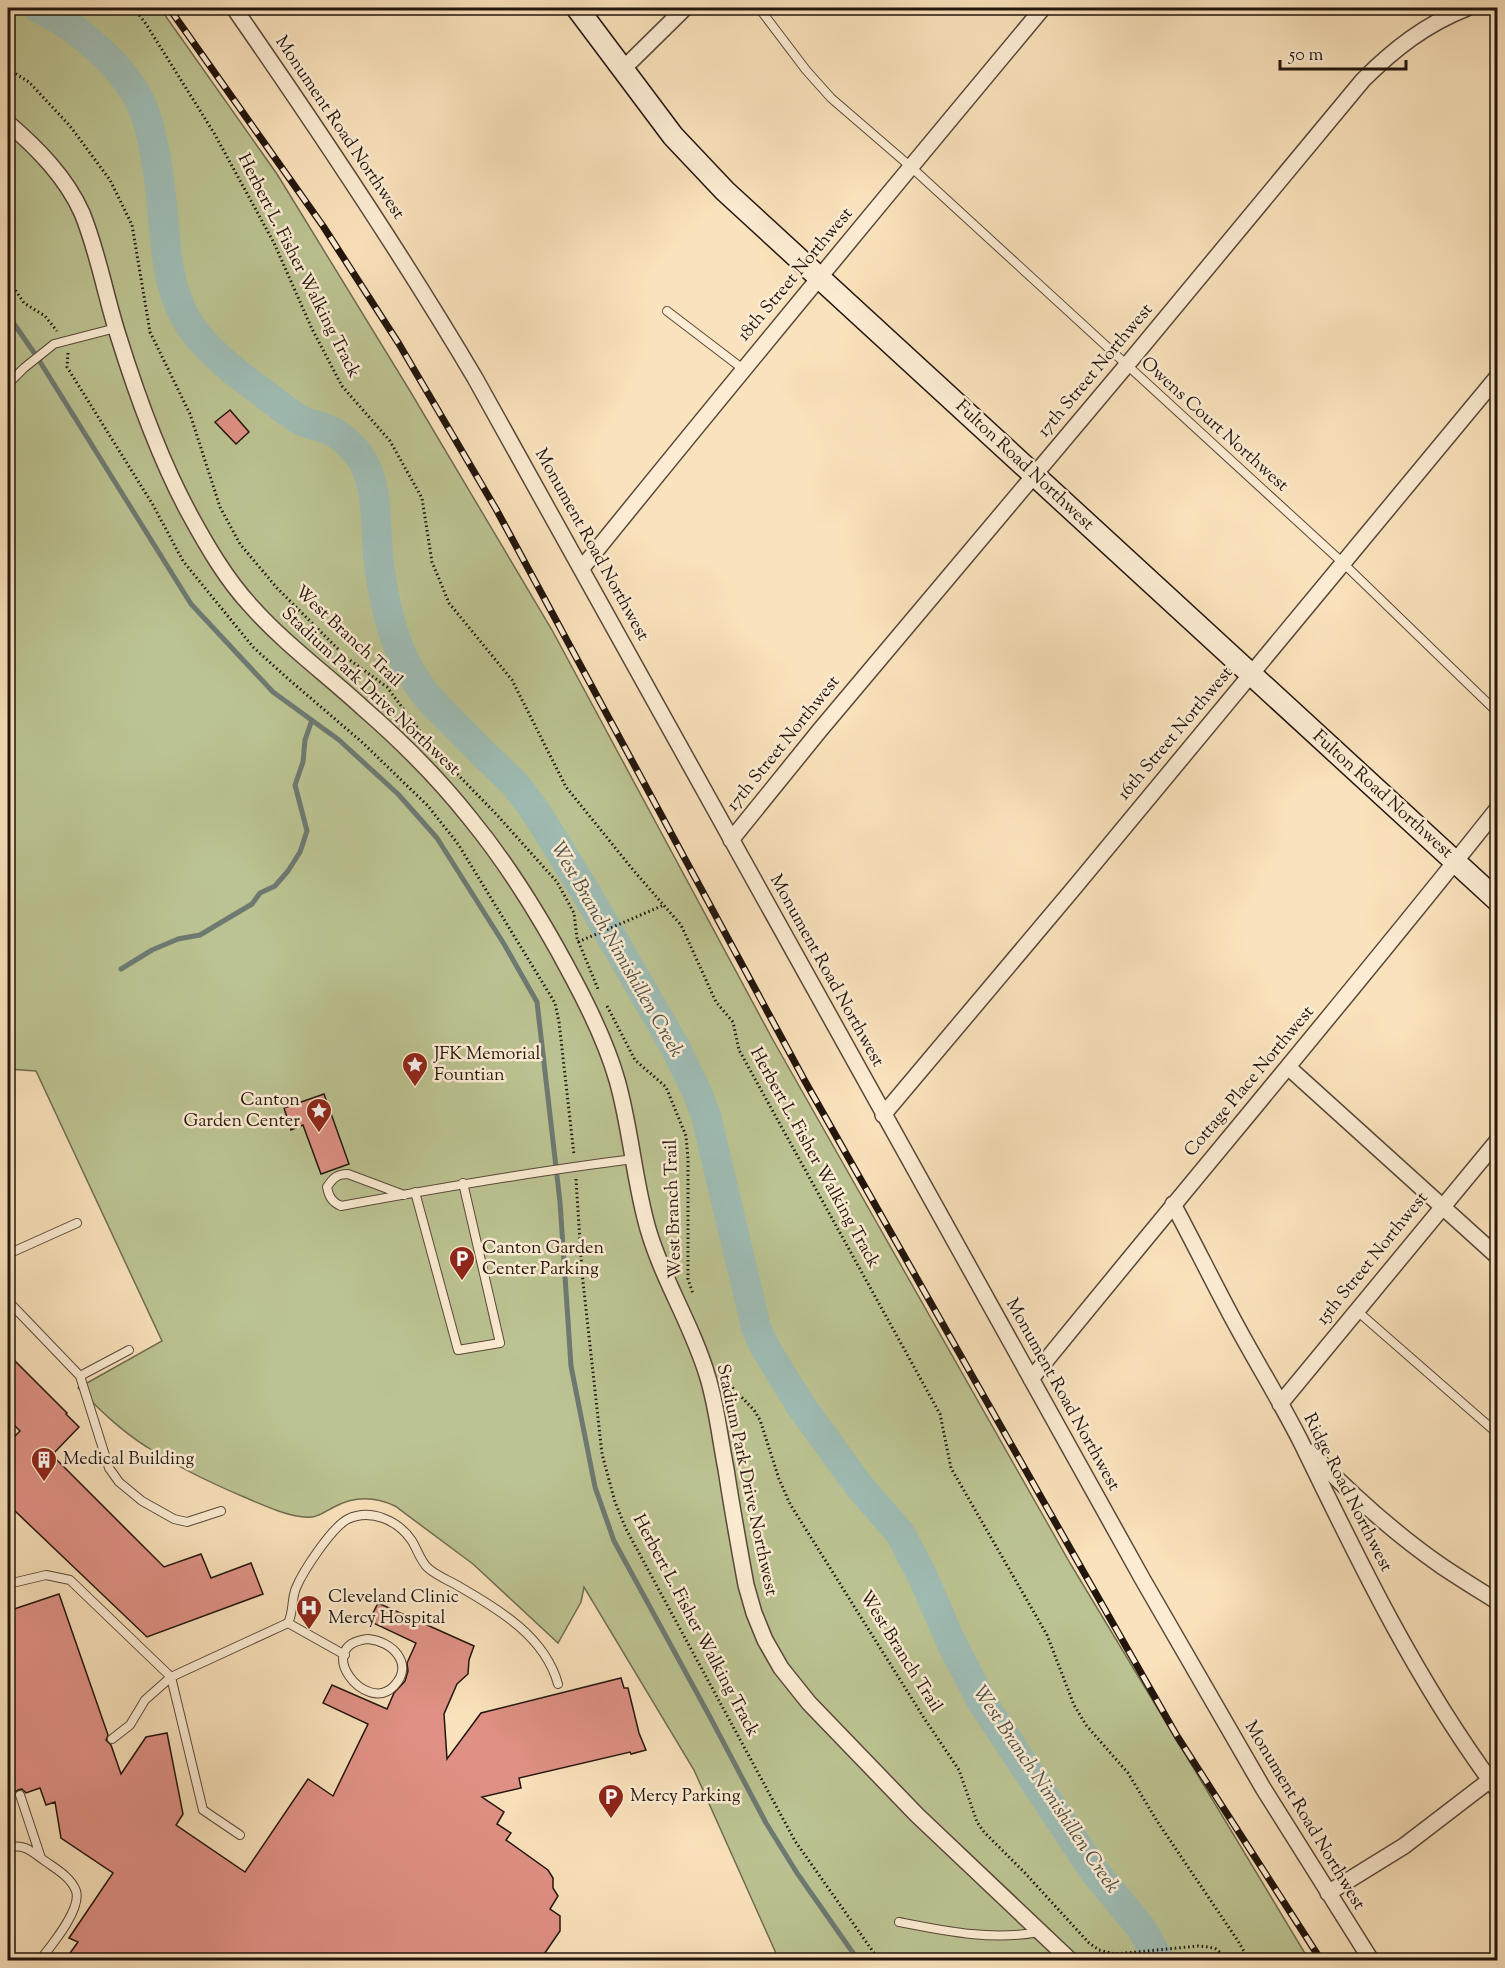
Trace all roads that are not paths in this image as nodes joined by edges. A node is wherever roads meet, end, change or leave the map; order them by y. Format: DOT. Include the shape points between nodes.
graph roads {
  1 [pos="234,8"];
  2 [pos="577,8"];
  3 [pos="685,8"];
  4 [pos="759,8"];
  5 [pos="1043,8"];
  6 [pos="1467,8"];
  7 [pos="622,70"];
  8 [pos="8,123"];
  9 [pos="910,167"];
  10 [pos="820,278"];
  11 [pos="666,310"];
  12 [pos="116,328"];
  13 [pos="1126,366"];
  14 [pos="743,369"];
  15 [pos="1497,376"];
  16 [pos="8,384"];
  17 [pos="1034,475"];
  18 [pos="1343,563"];
  19 [pos="582,568"];
  20 [pos="1251,675"];
  21 [pos="1497,713"];
  22 [pos="1497,808"];
  23 [pos="731,840"];
  24 [pos="1455,861"];
  25 [pos="1497,901"];
  26 [pos="1288,1067"];
  27 [pos="883,1115"];
  28 [pos="1497,1140"];
  29 [pos="634,1159"];
  30 [pos="463,1183"];
  31 [pos="415,1192"];
  32 [pos="404,1194"];
  33 [pos="1173,1204"];
  34 [pos="1441,1207"];
  35 [pos="77,1223"];
  36 [pos="8,1254"];
  37 [pos="1497,1257"];
  38 [pos="8,1300"];
  39 [pos="1356,1310"];
  40 [pos="129,1350"];
  41 [pos="81,1376"];
  42 [pos="1031,1379"];
  43 [pos="1280,1404"];
  44 [pos="1497,1434"];
  45 [pos="1301,1443"];
  46 [pos="221,1511"];
  47 [pos="8,1584"];
  48 [pos="1497,1602"];
  49 [pos="288,1623"];
  50 [pos="345,1655"];
  51 [pos="171,1677"];
  52 [pos="558,1684"];
  53 [pos="112,1740"];
  54 [pos="1495,1781"];
  55 [pos="20,1795"];
  56 [pos="240,1835"];
  57 [pos="8,1848"];
  58 [pos="40,1858"];
  59 [pos="1328,1893"];
  60 [pos="899,1922"];
  61 [pos="1039,1932"];
  62 [pos="40,1960"];
  63 [pos="1070,1960"];
  64 [pos="1371,1960"];
  1 -- 19 [label="street, Monument Road Northwest" via="429,301"];
  2 -- 7 [label="main road, Fulton Road Northwest"];
  3 -- 7 [label="street"];
  4 -- 9 [label="lane, Owens Court Northwest" via="831,98"];
  5 -- 9 [label="street, 18th Street Northwest"];
  6 -- 13 [label="street, 17th Street Northwest" via="1415,35 1363,80"];
  7 -- 10 [label="main road, Fulton Road Northwest" via="698,165"];
  8 -- 12 [label="street, Stadium Park Drive Northwest" via="46,159 81,211"];
  9 -- 10 [label="street, 18th Street Northwest"];
  9 -- 13 [label="lane, Owens Court Northwest"];
  10 -- 14 [label="street, 18th Street Northwest"];
  10 -- 17 [label="main road, Fulton Road Northwest"];
  11 -- 14 [label="lane"];
  12 -- 16 [label="lane" via="54,344"];
  12 -- 29 [label="street, Stadium Park Drive Northwest" via="163,459 190,514 235,588 279,635 363,707 446,790 533,904 609,1054"];
  13 -- 17 [label="street, 17th Street Northwest"];
  13 -- 18 [label="lane, Owens Court Northwest"];
  14 -- 19 [label="street, 18th Street Northwest"];
  15 -- 18 [label="street, 16th Street Northwest"];
  17 -- 20 [label="main road, Fulton Road Northwest"];
  17 -- 23 [label="street, 17th Street Northwest"];
  18 -- 20 [label="street, 16th Street Northwest"];
  18 -- 21 [label="lane, Owens Court Northwest"];
  19 -- 23 [label="street, Monument Road Northwest"];
  20 -- 24 [label="main road, Fulton Road Northwest"];
  20 -- 27 [label="street, 16th Street Northwest"];
  22 -- 24 [label="street, Cottage Place Northwest"];
  23 -- 27 [label="street, Monument Road Northwest"];
  24 -- 25 [label="main road, Fulton Road Northwest"];
  24 -- 26 [label="street, Cottage Place Northwest"];
  26 -- 33 [label="street, Cottage Place Northwest"];
  26 -- 34 [label="street"];
  27 -- 42 [label="street, Monument Road Northwest"];
  28 -- 34 [label="street, 15th Street Northwest"];
  29 -- 30 [label="lane"];
  29 -- 61 [label="street, Stadium Park Drive Northwest" via="657,1257 708,1378 746,1585 765,1640 809,1704 845,1743"];
  30 -- 31 [label="lane"];
  30 -- 31 [label="lane" via="500,1343 458,1350"];
  31 -- 32 [label="lane"];
  32 -- 32 [label="lane" via="341,1206 334,1203 327,1187 339,1174 348,1174"];
  33 -- 42 [label="street, Cottage Place Northwest"];
  33 -- 43 [label="street, Ridge Road Northwest"];
  34 -- 37 [label="street"];
  34 -- 39 [label="street, 15th Street Northwest"];
  35 -- 36 [label="lane"];
  38 -- 41 [label="lane"];
  39 -- 43 [label="street, 15th Street Northwest"];
  39 -- 44 [label="lane"];
  40 -- 41 [label="lane"];
  41 -- 46 [label="lane" via="109,1468 119,1482 174,1520 188,1522"];
  42 -- 59 [label="street, Monument Road Northwest" via="1230,1733"];
  43 -- 45 [label="street, Ridge Road Northwest"];
  45 -- 48 [label="street" via="1401,1536"];
  45 -- 54 [label="street, Ridge Road Northwest" via="1436,1702"];
  47 -- 51 [label="lane" via="46,1575 70,1580"];
  49 -- 50 [label="lane"];
  49 -- 51 [label="lane"];
  49 -- 52 [label="lane" via="297,1585 328,1536 348,1519 377,1516 403,1531 427,1568 478,1597 527,1633 550,1661"];
  50 -- 50 [label="lane" via="349,1645 358,1641 384,1643 400,1658 402,1670 398,1681 385,1691 364,1689 347,1676"];
  51 -- 53 [label="lane" via="145,1700 130,1725"];
  51 -- 56 [label="lane" via="203,1810"];
  54 -- 59 [label="street"];
  55 -- 58 [label="lane"];
  57 -- 58 [label="lane" via="21,1846"];
  58 -- 62 [label="lane" via="68,1879 75,1888 77,1902"];
  59 -- 64 [label="street, Monument Road Northwest"];
  60 -- 61 [label="lane" via="958,1934"];
  61 -- 63 [label="street, Stadium Park Drive Northwest"];
}
